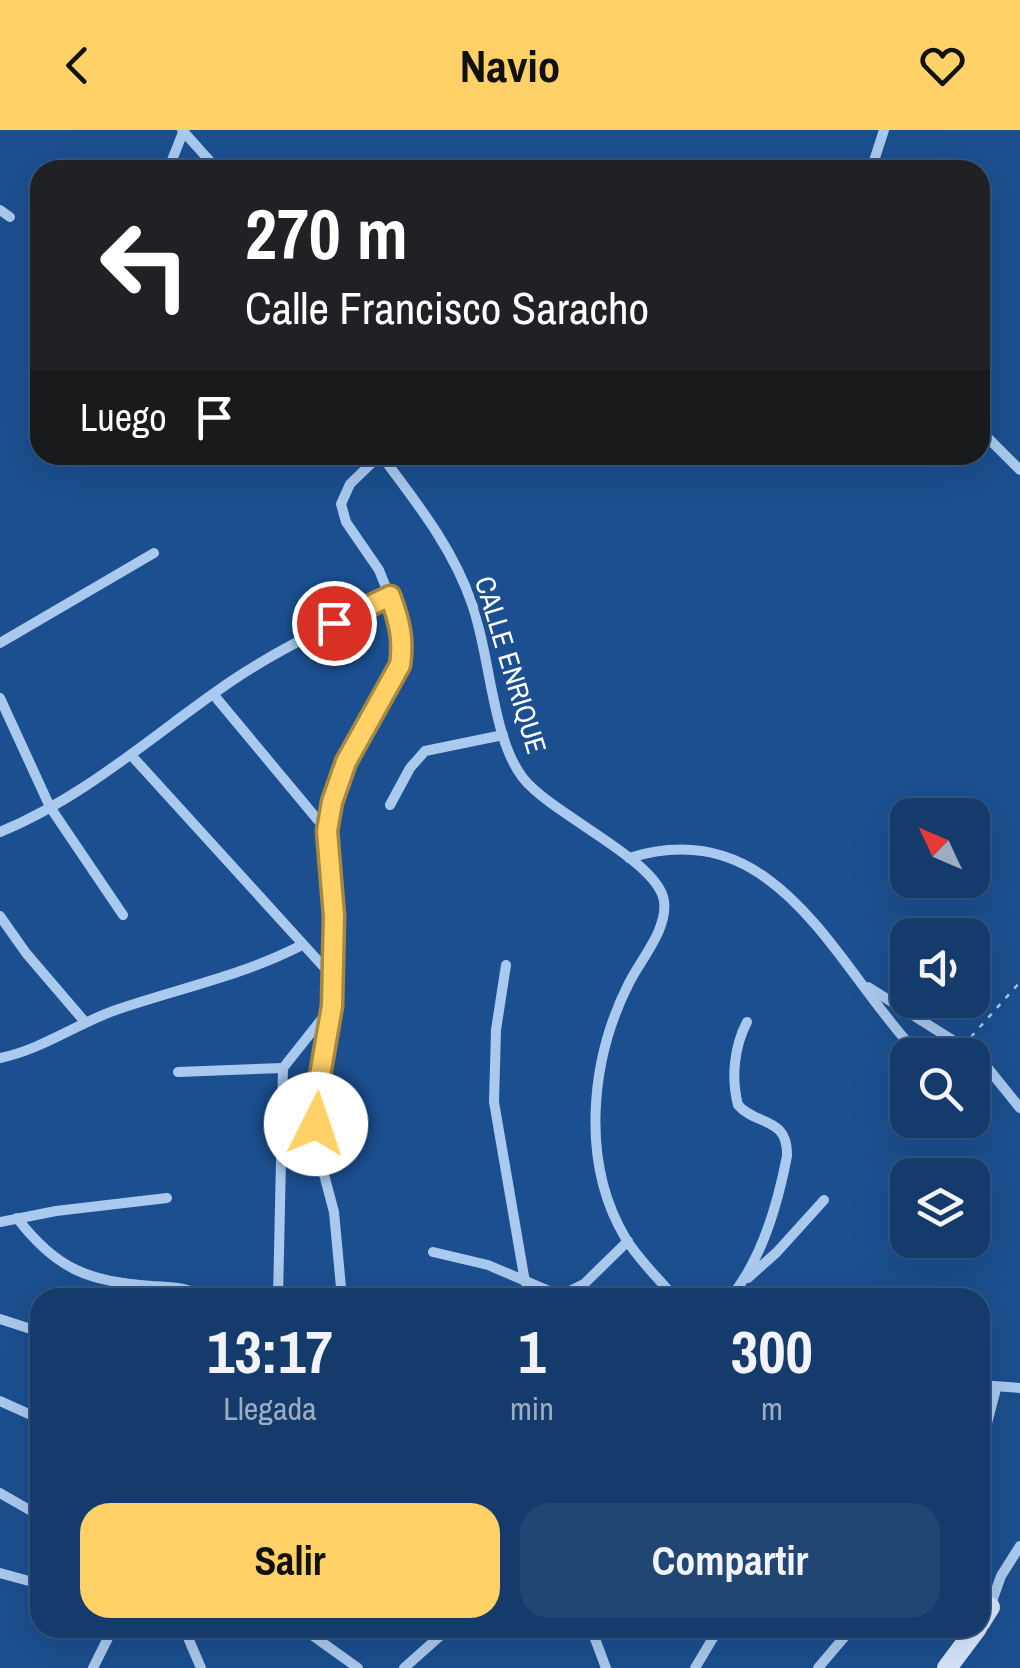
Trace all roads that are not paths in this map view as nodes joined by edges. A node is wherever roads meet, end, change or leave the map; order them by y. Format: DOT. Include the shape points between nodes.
graph roads {
  1 [pos="183,130"];
  2 [pos="884,130"];
  3 [pos="172,160"];
  4 [pos="209,160"];
  5 [pos="874,160"];
  6 [pos="990,440"];
  7 [pos="370,465"];
  8 [pos="388,465"];
  9 [pos="1020,470"];
  10 [pos="154,554"];
  11 [pos="390,596"];
  12 [pos="0,642"];
  13 [pos="213,694"];
  14 [pos="0,698"];
  15 [pos="504,735"];
  16 [pos="131,755"];
  17 [pos="390,805"];
  18 [pos="50,807"];
  19 [pos="327,831"];
  20 [pos="0,832"];
  21 [pos="629,858"];
  22 [pos="123,915"];
  23 [pos="0,916"];
  24 [pos="302,945"];
  25 [pos="506,965"];
  26 [pos="332,976"];
  27 [pos="867,987"];
  28 [pos="332,1006"];
  29 [pos="85,1022"];
  30 [pos="747,1022"];
  31 [pos="904,1038"];
  32 [pos="0,1058"];
  33 [pos="283,1068"];
  34 [pos="178,1072"];
  35 [pos="1020,1108"];
  36 [pos="166,1198"];
  37 [pos="824,1200"];
  38 [pos="17,1218"];
  39 [pos="0,1222"];
  40 [pos="628,1241"];
  41 [pos="433,1252"];
  42 [pos="525,1282"];
  43 [pos="743,1282"];
  44 [pos="114,1283"];
  45 [pos="114,1288"];
  46 [pos="187,1288"];
  47 [pos="278,1288"];
  48 [pos="341,1288"];
  49 [pos="541,1288"];
  50 [pos="577,1288"];
  51 [pos="667,1288"];
  52 [pos="738,1288"];
  53 [pos="0,1319"];
  54 [pos="30,1329"];
  55 [pos="990,1388"];
  56 [pos="1020,1388"];
  57 [pos="996,1389"];
  58 [pos="0,1401"];
  59 [pos="990,1412"];
  60 [pos="30,1414"];
  61 [pos="0,1493"];
  62 [pos="30,1510"];
  63 [pos="1020,1546"];
  64 [pos="0,1573"];
  65 [pos="30,1581"];
  66 [pos="990,1598"];
  67 [pos="108,1638"];
  68 [pos="189,1638"];
  69 [pos="315,1638"];
  70 [pos="438,1638"];
  71 [pos="597,1638"];
  72 [pos="714,1638"];
  73 [pos="844,1638"];
  74 [pos="966,1638"];
  75 [pos="353,1667"];
  76 [pos="94,1668"];
  77 [pos="201,1668"];
  78 [pos="404,1668"];
  79 [pos="606,1668"];
  80 [pos="694,1668"];
  81 [pos="818,1668"];
  82 [pos="947,1668"];
  1 -- 3 [label="street"];
  1 -- 4 [label="street"];
  2 -- 5 [label="street"];
  6 -- 9 [label="street"];
  7 -- 11 [label="street" via="341,504"];
  8 -- 15 [label="street, CALLE ENRIQUE" via="464,582"];
  10 -- 12 [label="street"];
  11 -- 13 [label="street" via="264,660"];
  11 -- 19 [label="street" via="402,635 400,665 339,779"];
  13 -- 16 [label="street"];
  13 -- 19 [label="street"];
  14 -- 18 [label="street"];
  15 -- 17 [label="street" via="425,751"];
  15 -- 21 [label="street, CALLE ENRIQUE" via="514,764 534,789"];
  16 -- 18 [label="street"];
  16 -- 24 [label="street"];
  18 -- 20 [label="street"];
  18 -- 22 [label="street"];
  19 -- 26 [label="street"];
  21 -- 27 [label="street" via="680,846 764,876 795,901"];
  21 -- 40 [label="street, CALLE ENRIQUE" via="653,878 664,904 661,926 611,1028 597,1096 598,1159"];
  23 -- 29 [label="street"];
  24 -- 26 [label="street"];
  24 -- 29 [label="street"];
  25 -- 42 [label="street" via="494,1102"];
  26 -- 28 [label="street"];
  27 -- 31 [label="street"];
  27 -- 35 [label="street" via="963,1045"];
  28 -- 33 [label="street"];
  28 -- 48 [label="street" via="316,1136 334,1212"];
  29 -- 32 [label="street"];
  30 -- 43 [label="street" via="735,1062 738,1105 769,1120 787,1145 782,1180"];
  33 -- 34 [label="street"];
  33 -- 47 [label="street"];
  36 -- 38 [label="street"];
  37 -- 43 [label="street"];
  38 -- 39 [label="street"];
  38 -- 44 [label="street" via="64,1266"];
  40 -- 50 [label="street"];
  40 -- 51 [label="street"];
  41 -- 42 [label="street"];
  42 -- 49 [label="street"];
  43 -- 52 [label="street"];
  44 -- 45 [label="street"];
  44 -- 46 [label="street"];
  53 -- 54 [label="street"];
  55 -- 57 [label="street"];
  56 -- 57 [label="street"];
  57 -- 59 [label="street"];
  58 -- 60 [label="street"];
  61 -- 62 [label="street"];
  63 -- 66 [label="street"];
  64 -- 65 [label="street"];
  67 -- 76 [label="street"];
  68 -- 77 [label="street"];
  69 -- 75 [label="street"];
  70 -- 78 [label="street"];
  71 -- 79 [label="street"];
  72 -- 80 [label="street"];
  73 -- 81 [label="street"];
  74 -- 82 [label="street"];
}
